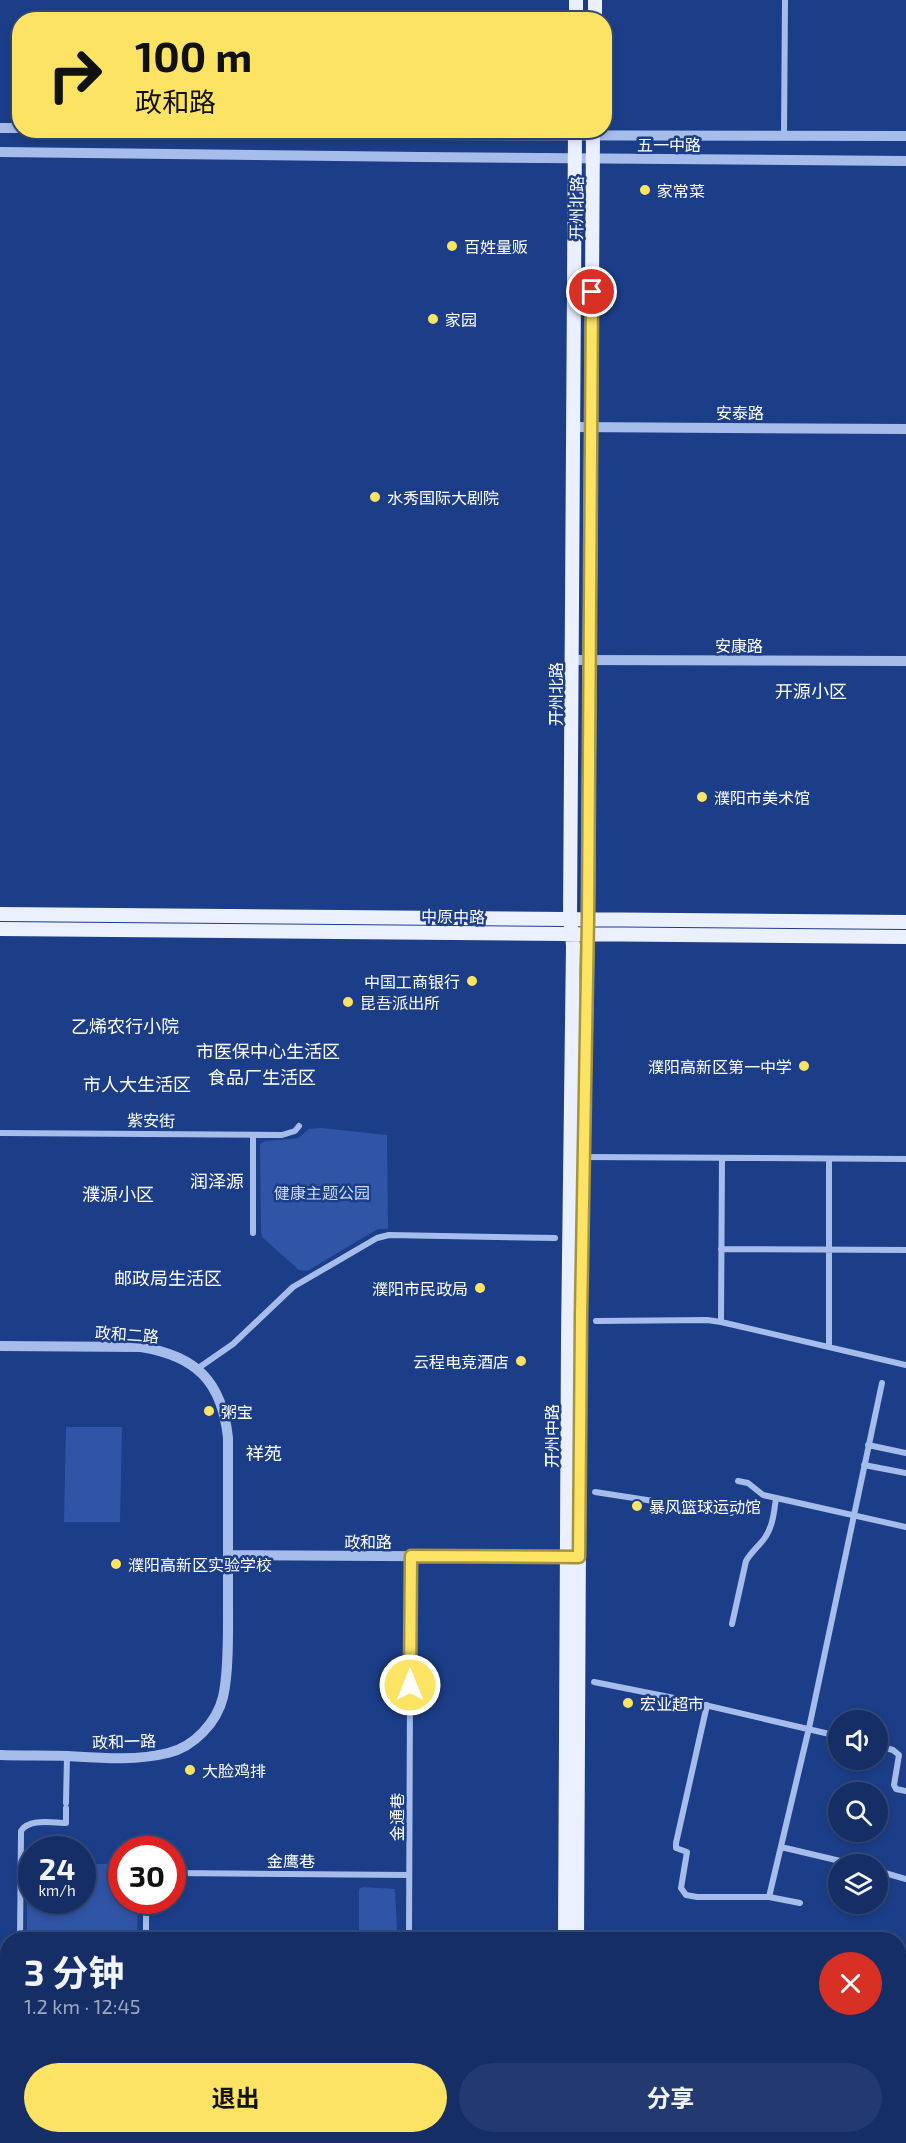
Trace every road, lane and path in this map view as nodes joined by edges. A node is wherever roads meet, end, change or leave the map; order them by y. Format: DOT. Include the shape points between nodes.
graph roads {
  1 [pos="785,0"];
  2 [pos="612,133"];
  3 [pos="784,135"];
  4 [pos="906,136"];
  5 [pos="575,138"];
  6 [pos="593,138"];
  7 [pos="0,152"];
  8 [pos="575,159"];
  9 [pos="593,159"];
  10 [pos="906,161"];
  11 [pos="591,426"];
  12 [pos="574,427"];
  13 [pos="906,429"];
  14 [pos="589,659"];
  15 [pos="572,660"];
  16 [pos="906,661"];
  17 [pos="0,914"];
  18 [pos="570,919"];
  19 [pos="588,919"];
  20 [pos="906,922"];
  21 [pos="0,928"];
  22 [pos="571,933"];
  23 [pos="587,933"];
  24 [pos="906,937"];
  25 [pos="298,1126"];
  26 [pos="0,1132"];
  27 [pos="253,1135"];
  28 [pos="584,1157"];
  29 [pos="722,1158"];
  30 [pos="829,1159"];
  31 [pos="906,1159"];
  32 [pos="253,1233"];
  33 [pos="555,1238"];
  34 [pos="721,1249"];
  35 [pos="828,1249"];
  36 [pos="906,1250"];
  37 [pos="596,1321"];
  38 [pos="722,1322"];
  39 [pos="0,1346"];
  40 [pos="829,1346"];
  41 [pos="906,1365"];
  42 [pos="197,1369"];
  43 [pos="882,1383"];
  44 [pos="868,1445"];
  45 [pos="906,1453"];
  46 [pos="864,1464"];
  47 [pos="906,1473"];
  48 [pos="738,1480"];
  49 [pos="595,1492"];
  50 [pos="776,1498"];
  51 [pos="731,1513"];
  52 [pos="853,1515"];
  53 [pos="906,1527"];
  54 [pos="228,1555"];
  55 [pos="411,1556"];
  56 [pos="573,1557"];
  57 [pos="732,1624"];
  58 [pos="594,1682"];
  59 [pos="410,1685"];
  60 [pos="410,1694"];
  61 [pos="707,1705"];
  62 [pos="808,1728"];
  63 [pos="828,1733"];
  64 [pos="888,1749"];
  65 [pos="0,1755"];
  66 [pos="67,1756"];
  67 [pos="906,1791"];
  68 [pos="781,1847"];
  69 [pos="828,1858"];
  70 [pos="186,1873"];
  71 [pos="888,1874"];
  72 [pos="409,1875"];
  73 [pos="906,1879"];
  74 [pos="770,1897"];
  75 [pos="800,1903"];
  76 [pos="146,1914"];
  77 [pos="20,1932"];
  78 [pos="146,1932"];
  79 [pos="409,1932"];
  80 [pos="565,1932"];
  81 [pos="577,1932"];
  1 -- 3 [label="street"];
  2 -- 3 [label="street, 五一中路"];
  3 -- 4 [label="street, 五一中路"];
  5 -- 8 [label="main road, 开州北路"];
  6 -- 9 [label="main road, 开州北路"];
  7 -- 8 [label="street, 五一中路"];
  8 -- 9 [label="street, 五一中路"];
  8 -- 12 [label="main road, 开州北路"];
  9 -- 10 [label="street, 五一中路"];
  9 -- 11 [label="main road, 开州北路"];
  11 -- 12 [label="street, 安泰路"];
  11 -- 13 [label="street, 安泰路"];
  11 -- 14 [label="main road, 开州北路"];
  12 -- 15 [label="main road, 开州北路"];
  14 -- 15 [label="street, 安康路"];
  14 -- 16 [label="street, 安康路"];
  14 -- 19 [label="main road, 开州北路"];
  15 -- 18 [label="main road, 开州北路"];
  17 -- 18 [label="main road, 中原中路"];
  18 -- 19 [label="main road, 中原中路"];
  18 -- 22 [label="main road, 开州北路"];
  19 -- 20 [label="main road, 中原中路"];
  19 -- 23 [label="main road, 开州北路"];
  21 -- 22 [label="main road, 中原中路"];
  22 -- 23 [label="main road, 中原中路"];
  22 -- 56 [label="main road, 开州中路" via="568,1337"];
  23 -- 24 [label="main road, 中原中路"];
  23 -- 28 [label="main road, 开州中路"];
  25 -- 27 [label="street, 紫安街" via="282,1135"];
  26 -- 27 [label="street, 紫安街"];
  27 -- 32 [label="street"];
  28 -- 29 [label="street"];
  28 -- 56 [label="main road, 开州中路"];
  29 -- 30 [label="street"];
  29 -- 34 [label="street"];
  30 -- 31 [label="street"];
  30 -- 35 [label="street"];
  33 -- 42 [label="street" via="377,1238 293,1287 233,1344"];
  34 -- 35 [label="street"];
  34 -- 38 [label="street"];
  35 -- 36 [label="street"];
  35 -- 40 [label="street"];
  37 -- 38 [label="street"];
  38 -- 40 [label="street"];
  39 -- 42 [label="street, 政和二路" via="141,1347 178,1356"];
  40 -- 41 [label="street"];
  42 -- 54 [label="street, 政和二路" via="219,1398 226,1424"];
  43 -- 44 [label="street"];
  44 -- 45 [label="street"];
  44 -- 46 [label="street"];
  46 -- 47 [label="street"];
  46 -- 52 [label="street"];
  48 -- 50 [label="street"];
  49 -- 51 [label="street"];
  50 -- 52 [label="street"];
  50 -- 57 [label="street" via="772,1526 746,1561"];
  52 -- 53 [label="street"];
  52 -- 62 [label="street"];
  54 -- 55 [label="street, 政和路"];
  54 -- 66 [label="street, 政和一路" via="225,1687 207,1728 170,1753 146,1757"];
  55 -- 56 [label="street, 政和路"];
  55 -- 59 [label="street"];
  56 -- 80 [label="main road, 开州中路"];
  56 -- 81 [label="main road, 开州中路"];
  58 -- 61 [label="street"];
  60 -- 72 [label="street, 金通巷"];
  61 -- 62 [label="street"];
  61 -- 74 [label="street" via="676,1843 676,1848 687,1852 681,1888 686,1895 697,1897"];
  62 -- 63 [label="street"];
  62 -- 68 [label="street"];
  64 -- 67 [label="street" via="898,1755 894,1785"];
  65 -- 66 [label="street, 政和一路"];
  66 -- 77 [label="street" via="66,1823 31,1823 21,1831"];
  68 -- 69 [label="street"];
  68 -- 74 [label="street"];
  70 -- 72 [label="street, 金鹰巷"];
  71 -- 73 [label="street"];
  72 -- 79 [label="street, 金通巷"];
  74 -- 75 [label="street"];
  76 -- 78 [label="street"];
}
